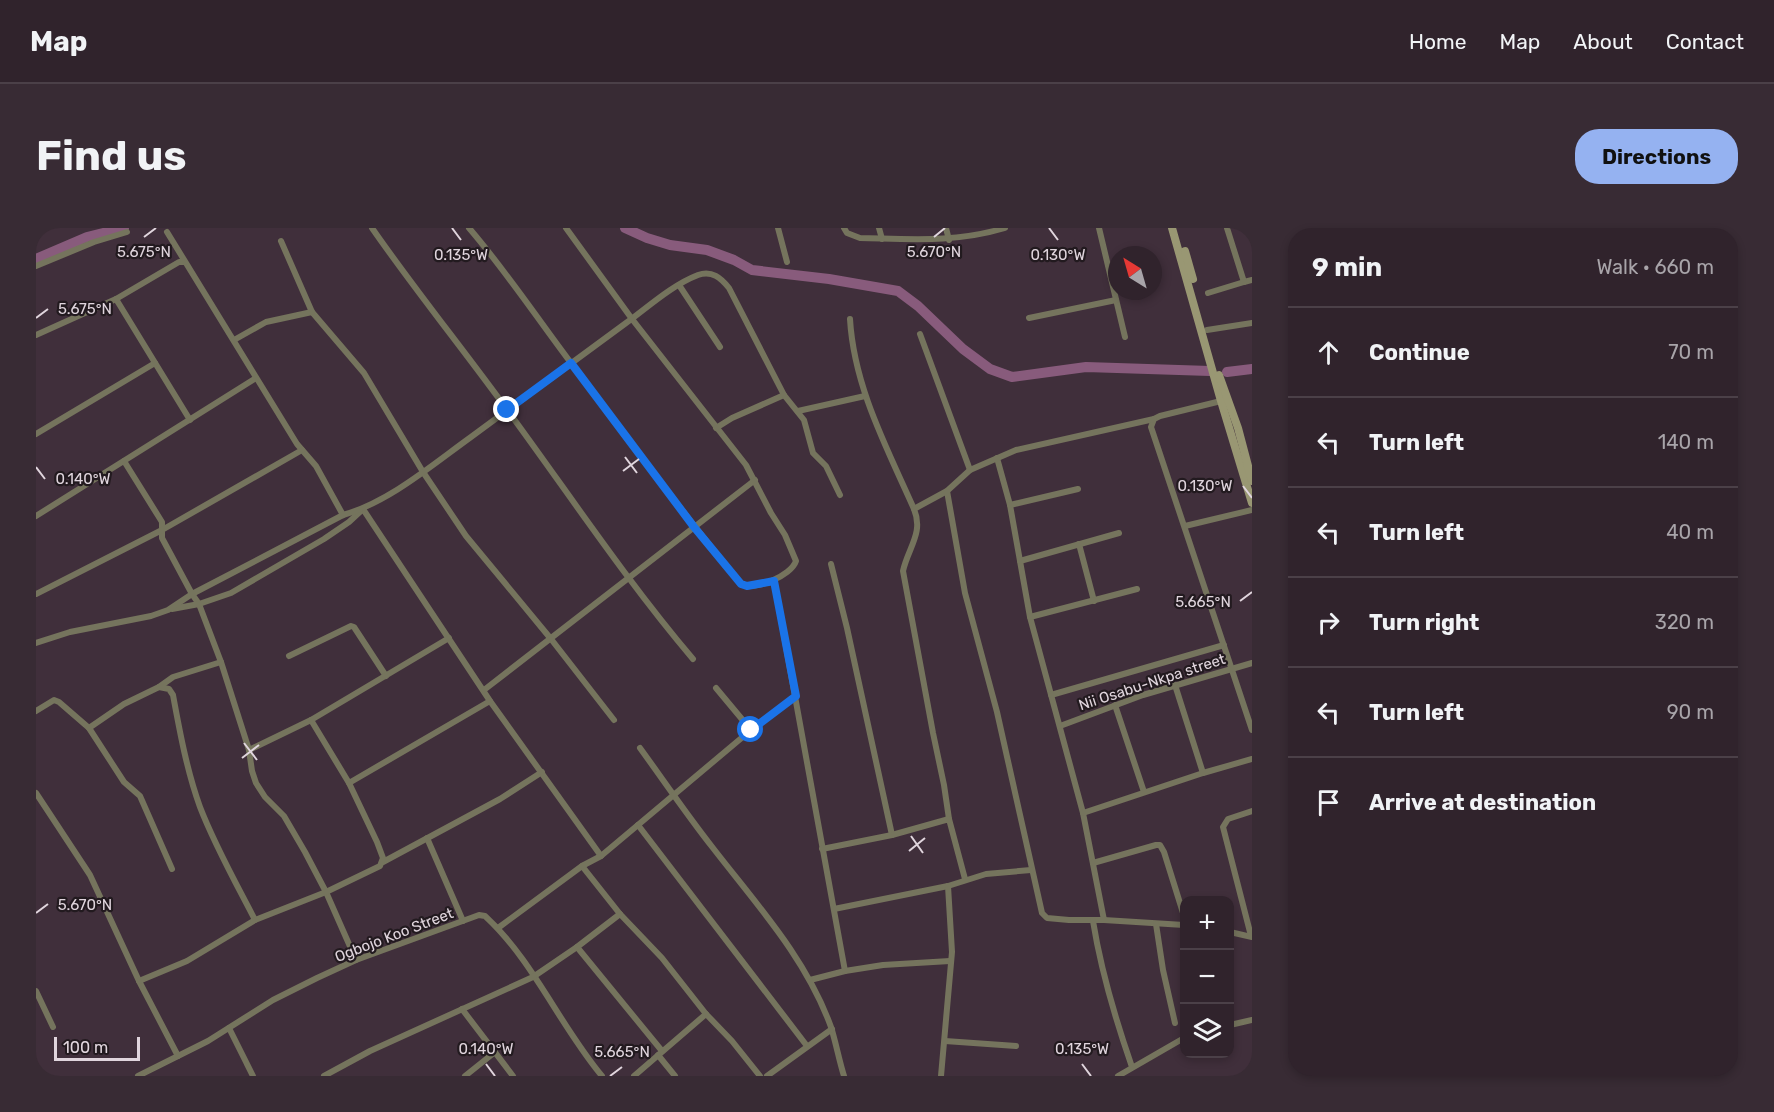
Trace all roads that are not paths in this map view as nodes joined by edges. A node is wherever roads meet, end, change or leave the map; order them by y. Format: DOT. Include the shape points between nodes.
graph roads {
  1 [pos="372,228"];
  2 [pos="470,228"];
  3 [pos="566,228"];
  4 [pos="778,228"];
  5 [pos="844,228"];
  6 [pos="879,228"];
  7 [pos="946,228"];
  8 [pos="1005,228"];
  9 [pos="1099,228"];
  10 [pos="1172,228"];
  11 [pos="1178,228"];
  12 [pos="1227,228"];
  13 [pos="127,232"];
  14 [pos="167,232"];
  15 [pos="882,238"];
  16 [pos="949,240"];
  17 [pos="281,241"];
  18 [pos="184,262"];
  19 [pos="787,262"];
  20 [pos="36,266"];
  21 [pos="1108,266"];
  22 [pos="1252,280"];
  23 [pos="1244,282"];
  24 [pos="679,285"];
  25 [pos="1209,292"];
  26 [pos="116,299"];
  27 [pos="1116,300"];
  28 [pos="312,312"];
  29 [pos="1029,318"];
  30 [pos="632,319"];
  31 [pos="850,319"];
  32 [pos="1252,324"];
  33 [pos="1207,330"];
  34 [pos="920,334"];
  35 [pos="36,336"];
  36 [pos="1125,337"];
  37 [pos="234,340"];
  38 [pos="720,347"];
  39 [pos="155,363"];
  40 [pos="571,363"];
  41 [pos="256,378"];
  42 [pos="784,395"];
  43 [pos="865,396"];
  44 [pos="1221,401"];
  45 [pos="507,410"];
  46 [pos="798,411"];
  47 [pos="1154,419"];
  48 [pos="190,420"];
  49 [pos="716,428"];
  50 [pos="36,434"];
  51 [pos="302,450"];
  52 [pos="997,458"];
  53 [pos="124,461"];
  54 [pos="1250,469"];
  55 [pos="970,470"];
  56 [pos="423,472"];
  57 [pos="755,480"];
  58 [pos="1252,481"];
  59 [pos="1078,489"];
  60 [pos="947,491"];
  61 [pos="840,495"];
  62 [pos="1252,503"];
  63 [pos="1010,505"];
  64 [pos="363,509"];
  65 [pos="914,509"];
  66 [pos="1252,510"];
  67 [pos="343,515"];
  68 [pos="36,516"];
  69 [pos="1185,526"];
  70 [pos="694,527"];
  71 [pos="162,530"];
  72 [pos="1119,533"];
  73 [pos="1079,544"];
  74 [pos="1020,561"];
  75 [pos="831,564"];
  76 [pos="628,579"];
  77 [pos="774,581"];
  78 [pos="1137,589"];
  79 [pos="36,594"];
  80 [pos="192,594"];
  81 [pos="1094,601"];
  82 [pos="199,604"];
  83 [pos="168,610"];
  84 [pos="1030,617"];
  85 [pos="449,638"];
  86 [pos="551,639"];
  87 [pos="36,643"];
  88 [pos="1224,645"];
  89 [pos="289,656"];
  90 [pos="693,659"];
  91 [pos="221,662"];
  92 [pos="1252,663"];
  93 [pos="1233,668"];
  94 [pos="386,676"];
  95 [pos="1175,685"];
  96 [pos="159,687"];
  97 [pos="716,688"];
  98 [pos="484,690"];
  99 [pos="1051,695"];
  100 [pos="796,696"];
  101 [pos="490,701"];
  102 [pos="1115,705"];
  103 [pos="36,711"];
  104 [pos="311,720"];
  105 [pos="614,720"];
  106 [pos="1060,726"];
  107 [pos="89,728"];
  108 [pos="751,730"];
  109 [pos="1252,730"];
  110 [pos="640,748"];
  111 [pos="249,750"];
  112 [pos="1252,759"];
  113 [pos="542,772"];
  114 [pos="1203,773"];
  115 [pos="349,783"];
  116 [pos="1144,792"];
  117 [pos="36,793"];
  118 [pos="674,794"];
  119 [pos="1252,811"];
  120 [pos="1083,813"];
  121 [pos="949,819"];
  122 [pos="638,825"];
  123 [pos="892,835"];
  124 [pos="428,838"];
  125 [pos="822,849"];
  126 [pos="601,856"];
  127 [pos="383,862"];
  128 [pos="1093,863"];
  129 [pos="582,866"];
  130 [pos="172,869"];
  131 [pos="1031,870"];
  132 [pos="965,879"];
  133 [pos="948,886"];
  134 [pos="326,892"];
  135 [pos="1180,900"];
  136 [pos="834,909"];
  137 [pos="620,914"];
  138 [pos="255,920"];
  139 [pos="1104,920"];
  140 [pos="464,921"];
  141 [pos="1093,921"];
  142 [pos="1156,924"];
  143 [pos="1180,925"];
  144 [pos="498,928"];
  145 [pos="1234,933"];
  146 [pos="1252,937"];
  147 [pos="577,947"];
  148 [pos="356,960"];
  149 [pos="950,961"];
  150 [pos="845,970"];
  151 [pos="533,976"];
  152 [pos="810,980"];
  153 [pos="139,981"];
  154 [pos="36,992"];
  155 [pos="462,1009"];
  156 [pos="706,1014"];
  157 [pos="1252,1020"];
  158 [pos="1175,1023"];
  159 [pos="1234,1024"];
  160 [pos="53,1027"];
  161 [pos="230,1028"];
  162 [pos="832,1029"];
  163 [pos="945,1041"];
  164 [pos="1180,1041"];
  165 [pos="807,1046"];
  166 [pos="1016,1046"];
  167 [pos="495,1052"];
  168 [pos="660,1053"];
  169 [pos="178,1056"];
  170 [pos="1132,1067"];
  171 [pos="138,1076"];
  172 [pos="253,1076"];
  173 [pos="324,1076"];
  174 [pos="465,1076"];
  175 [pos="513,1076"];
  176 [pos="602,1076"];
  177 [pos="633,1076"];
  178 [pos="675,1076"];
  179 [pos="760,1076"];
  180 [pos="767,1076"];
  181 [pos="844,1076"];
  182 [pos="941,1076"];
  183 [pos="1118,1076"];
  1 -- 45 [label="street"];
  2 -- 40 [label="street"];
  3 -- 30 [label="street"];
  4 -- 19 [label="street"];
  5 -- 15 [label="street" via="853,237"];
  6 -- 15 [label="street"];
  7 -- 16 [label="street"];
  8 -- 16 [label="street"];
  9 -- 21 [label="street"];
  10 -- 44 [label="main road"];
  11 -- 33 [label="main road"];
  12 -- 23 [label="street"];
  13 -- 20 [label="street"];
  14 -- 18 [label="street"];
  15 -- 16 [label="street"];
  17 -- 28 [label="street"];
  18 -- 26 [label="street"];
  18 -- 37 [label="street"];
  22 -- 23 [label="street"];
  23 -- 25 [label="street"];
  24 -- 30 [label="street"];
  24 -- 38 [label="street"];
  24 -- 42 [label="street" via="705,273 722,279"];
  26 -- 35 [label="street"];
  26 -- 39 [label="street"];
  27 -- 29 [label="street"];
  27 -- 36 [label="street"];
  28 -- 37 [label="street" via="266,322"];
  28 -- 56 [label="street" via="364,373"];
  30 -- 40 [label="street"];
  30 -- 49 [label="street"];
  31 -- 43 [label="street" via="852,345"];
  32 -- 33 [label="street"];
  33 -- 54 [label="main road"];
  34 -- 55 [label="street"];
  37 -- 41 [label="street"];
  39 -- 48 [label="street"];
  39 -- 50 [label="street"];
  40 -- 45 [label="street"];
  40 -- 70 [label="street"];
  41 -- 48 [label="street"];
  41 -- 51 [label="street"];
  42 -- 46 [label="street"];
  42 -- 49 [label="street"];
  43 -- 46 [label="street"];
  43 -- 65 [label="street"];
  44 -- 47 [label="street"];
  44 -- 62 [label="main road"];
  45 -- 56 [label="street"];
  45 -- 76 [label="street"];
  46 -- 61 [label="street" via="813,453 826,466"];
  47 -- 52 [label="street" via="1016,450"];
  47 -- 69 [label="street" via="1151,427"];
  48 -- 53 [label="street"];
  49 -- 57 [label="street"];
  51 -- 67 [label="street" via="316,466"];
  51 -- 71 [label="street"];
  52 -- 55 [label="street"];
  52 -- 63 [label="street"];
  53 -- 68 [label="street"];
  53 -- 71 [label="street" via="162,522"];
  54 -- 58 [label="main road"];
  55 -- 60 [label="street"];
  56 -- 64 [label="street"];
  56 -- 86 [label="street" via="466,536"];
  57 -- 70 [label="street"];
  57 -- 77 [label="street" via="796,561 794,567"];
  59 -- 63 [label="street"];
  60 -- 65 [label="street"];
  60 -- 131 [label="street" via="965,593 997,712"];
  63 -- 74 [label="street"];
  64 -- 67 [label="street"];
  64 -- 82 [label="street" via="314,545 231,593"];
  64 -- 85 [label="street"];
  65 -- 121 [label="street" via="918,527 903,571"];
  66 -- 69 [label="street"];
  67 -- 80 [label="street"];
  69 -- 88 [label="street"];
  70 -- 76 [label="street"];
  70 -- 77 [label="street" via="742,585"];
  71 -- 79 [label="street"];
  71 -- 80 [label="street" via="162,538"];
  72 -- 73 [label="street"];
  73 -- 74 [label="street"];
  73 -- 81 [label="street"];
  74 -- 84 [label="street"];
  75 -- 123 [label="street"];
  76 -- 86 [label="street"];
  76 -- 90 [label="street"];
  77 -- 100 [label="street"];
  78 -- 81 [label="street"];
  80 -- 82 [label="street"];
  80 -- 83 [label="street"];
  81 -- 84 [label="street"];
  82 -- 83 [label="street"];
  82 -- 91 [label="street"];
  83 -- 87 [label="street"];
  84 -- 99 [label="street"];
  85 -- 94 [label="street"];
  85 -- 98 [label="street"];
  86 -- 98 [label="street"];
  86 -- 105 [label="street"];
  88 -- 93 [label="street"];
  88 -- 99 [label="street"];
  89 -- 94 [label="street" via="351,626"];
  91 -- 96 [label="street" via="173,677"];
  91 -- 111 [label="street"];
  92 -- 93 [label="street, Nii Osabu-Nkpa street"];
  93 -- 95 [label="street, Nii Osabu-Nkpa street"];
  93 -- 109 [label="street"];
  94 -- 104 [label="street"];
  95 -- 102 [label="street, Nii Osabu-Nkpa street"];
  95 -- 114 [label="street"];
  96 -- 107 [label="street" via="124,704"];
  96 -- 138 [label="street" via="169,689 172,695 200,806"];
  97 -- 108 [label="street"];
  98 -- 101 [label="street"];
  99 -- 106 [label="street"];
  100 -- 108 [label="street"];
  100 -- 125 [label="street"];
  101 -- 113 [label="street"];
  101 -- 115 [label="street"];
  102 -- 106 [label="street, Nii Osabu-Nkpa street"];
  102 -- 116 [label="street"];
  103 -- 107 [label="street" via="54,700"];
  104 -- 111 [label="street"];
  104 -- 115 [label="street"];
  106 -- 120 [label="street"];
  107 -- 130 [label="street" via="124,782 140,796"];
  108 -- 118 [label="street"];
  110 -- 118 [label="street"];
  111 -- 134 [label="street" via="256,783 284,816"];
  112 -- 114 [label="street"];
  113 -- 124 [label="street"];
  113 -- 126 [label="street"];
  114 -- 116 [label="street"];
  115 -- 127 [label="street"];
  116 -- 120 [label="street"];
  117 -- 153 [label="street" via="90,875"];
  118 -- 122 [label="street"];
  118 -- 152 [label="street" via="778,929"];
  119 -- 146 [label="street" via="1228,819 1223,827"];
  120 -- 128 [label="street"];
  121 -- 123 [label="street"];
  121 -- 132 [label="street"];
  122 -- 126 [label="street"];
  122 -- 165 [label="street"];
  123 -- 125 [label="street"];
  124 -- 127 [label="street"];
  124 -- 140 [label="street"];
  125 -- 136 [label="street"];
  126 -- 129 [label="street"];
  127 -- 134 [label="street"];
  128 -- 135 [label="street" via="1160,845"];
  128 -- 139 [label="street"];
  129 -- 137 [label="street"];
  129 -- 144 [label="street"];
  131 -- 132 [label="street"];
  131 -- 141 [label="street" via="1044,916"];
  132 -- 133 [label="street"];
  133 -- 136 [label="street"];
  133 -- 149 [label="street"];
  134 -- 138 [label="street"];
  134 -- 148 [label="street"];
  136 -- 150 [label="street"];
  137 -- 147 [label="street"];
  137 -- 156 [label="street" via="662,958"];
  138 -- 153 [label="street" via="187,961"];
  139 -- 141 [label="street"];
  139 -- 142 [label="street"];
  140 -- 144 [label="street, Ogbojo Koo Street" via="485,916"];
  140 -- 148 [label="street, Ogbojo Koo Street"];
  141 -- 170 [label="street" via="1107,988"];
  142 -- 143 [label="street"];
  142 -- 158 [label="street"];
  144 -- 151 [label="street"];
  145 -- 146 [label="street"];
  147 -- 151 [label="street"];
  147 -- 168 [label="street"];
  148 -- 161 [label="street, Ogbojo Koo Street" via="273,1000"];
  149 -- 150 [label="street"];
  149 -- 163 [label="street"];
  150 -- 152 [label="street"];
  151 -- 155 [label="street"];
  151 -- 176 [label="street"];
  152 -- 162 [label="street"];
  153 -- 169 [label="street"];
  154 -- 160 [label="street"];
  155 -- 167 [label="street"];
  155 -- 173 [label="street"];
  156 -- 168 [label="street"];
  156 -- 179 [label="street"];
  157 -- 159 [label="street"];
  161 -- 169 [label="street, Ogbojo Koo Street"];
  161 -- 172 [label="street"];
  162 -- 165 [label="street"];
  162 -- 181 [label="street"];
  163 -- 166 [label="street"];
  163 -- 182 [label="street"];
  164 -- 170 [label="street"];
  165 -- 180 [label="street"];
  167 -- 174 [label="street"];
  167 -- 175 [label="street"];
  168 -- 177 [label="street"];
  168 -- 178 [label="street"];
  169 -- 171 [label="street, Ogbojo Koo Street"];
  170 -- 183 [label="street"];
}
